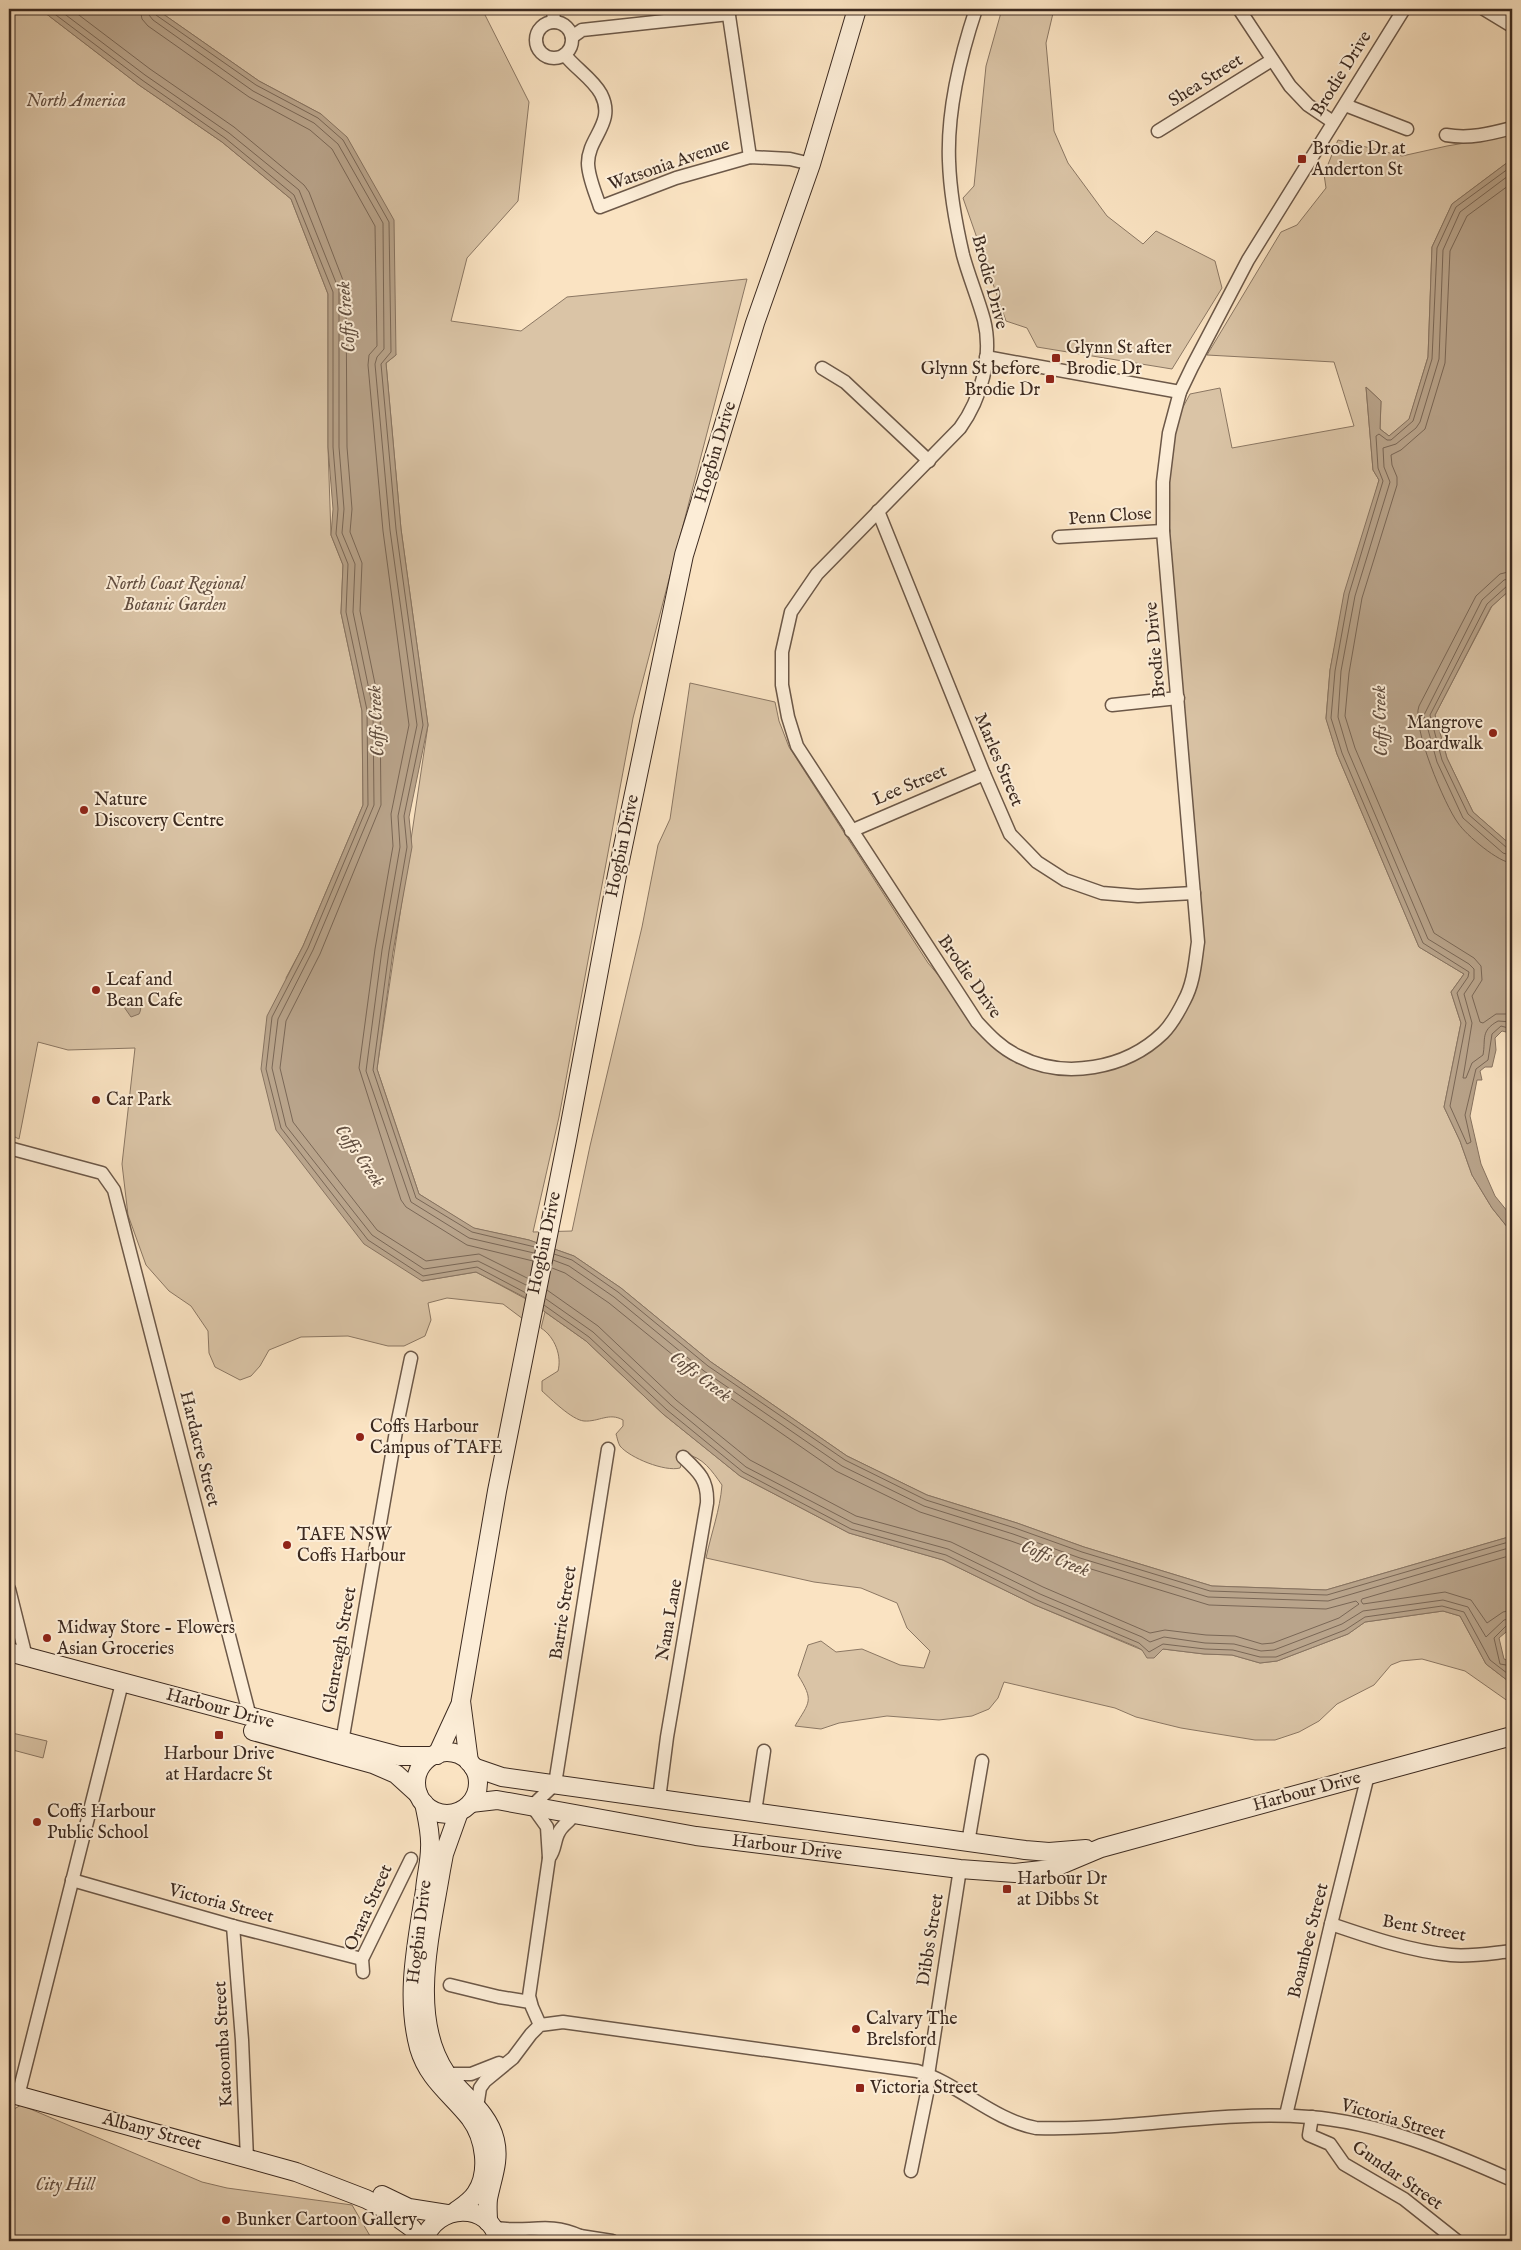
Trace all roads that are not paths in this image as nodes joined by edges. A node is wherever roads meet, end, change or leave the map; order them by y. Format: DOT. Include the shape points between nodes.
graph roads {
  1 [pos="553,9"];
  2 [pos="857,9"];
  3 [pos="976,9"];
  4 [pos="1239,9"];
  5 [pos="1404,9"];
  6 [pos="1484,9"];
  7 [pos="728,12"];
  8 [pos="554,22"];
  9 [pos="1512,26"];
  10 [pos="572,36"];
  11 [pos="565,54"];
  12 [pos="1272,60"];
  13 [pos="1345,105"];
  14 [pos="1332,122"];
  15 [pos="1512,128"];
  16 [pos="1406,129"];
  17 [pos="1158,131"];
  18 [pos="1446,135"];
  19 [pos="750,156"];
  20 [pos="811,164"];
  21 [pos="986,357"];
  22 [pos="822,368"];
  23 [pos="1180,392"];
  24 [pos="928,461"];
  25 [pos="878,511"];
  26 [pos="1163,531"];
  27 [pos="1059,538"];
  28 [pos="1178,698"];
  29 [pos="1112,705"];
  30 [pos="984,774"];
  31 [pos="851,831"];
  32 [pos="1194,893"];
  33 [pos="9,1148"];
  34 [pos="411,1358"];
  35 [pos="608,1448"];
  36 [pos="683,1456"];
  37 [pos="9,1589"];
  38 [pos="9,1652"];
  39 [pos="26,1657"];
  40 [pos="9,1664"];
  41 [pos="121,1688"];
  42 [pos="461,1701"];
  43 [pos="250,1717"];
  44 [pos="1512,1736"];
  45 [pos="342,1742"];
  46 [pos="764,1751"];
  47 [pos="435,1755"];
  48 [pos="982,1761"];
  49 [pos="471,1764"];
  50 [pos="1368,1775"];
  51 [pos="555,1784"];
  52 [pos="659,1798"];
  53 [pos="421,1799"];
  54 [pos="532,1806"];
  55 [pos="465,1807"];
  56 [pos="755,1812"];
  57 [pos="574,1814"];
  58 [pos="968,1843"];
  59 [pos="1101,1848"];
  60 [pos="550,1858"];
  61 [pos="411,1859"];
  62 [pos="960,1869"];
  63 [pos="72,1880"];
  64 [pos="1331,1924"];
  65 [pos="233,1926"];
  66 [pos="1512,1951"];
  67 [pos="362,1959"];
  68 [pos="363,1972"];
  69 [pos="450,1985"];
  70 [pos="530,2002"];
  71 [pos="540,2025"];
  72 [pos="513,2058"];
  73 [pos="447,2074"];
  74 [pos="928,2074"];
  75 [pos="13,2095"];
  76 [pos="477,2107"];
  77 [pos="1286,2115"];
  78 [pos="1312,2117"];
  79 [pos="247,2159"];
  80 [pos="911,2171"];
  81 [pos="296,2172"];
  82 [pos="1512,2180"];
  83 [pos="452,2213"];
  84 [pos="493,2230"];
  85 [pos="580,2236"];
  86 [pos="423,2241"];
  87 [pos="529,2241"];
  88 [pos="612,2241"];
  89 [pos="1458,2241"];
  1 -- 8 [label="street"];
  2 -- 20 [label="street, Hogbin Drive"];
  3 -- 21 [label="street, Brodie Drive" via="952,105 949,161 963,256 987,336"];
  4 -- 12 [label="street"];
  5 -- 13 [label="street, Brodie Drive"];
  6 -- 9 [label="street"];
  7 -- 10 [label="street" via="582,30"];
  7 -- 19 [label="street, Watsonia Avenue"];
  8 -- 10 [label="street" via="566,26"];
  8 -- 11 [label="street" via="544,25 537,33 538,48 550,58"];
  10 -- 11 [label="street" via="571,47"];
  11 -- 19 [label="street, Watsonia Avenue" via="595,86 605,105 606,117 587,164 600,207 676,178"];
  12 -- 14 [label="street" via="1308,105"];
  12 -- 17 [label="street, Shea Street"];
  13 -- 14 [label="street, Brodie Drive"];
  13 -- 16 [label="street"];
  14 -- 23 [label="street, Brodie Drive" via="1248,260"];
  15 -- 18 [label="street" via="1479,137"];
  19 -- 20 [label="street, Watsonia Avenue"];
  20 -- 42 [label="street, Hogbin Drive" via="755,323 684,555 526,1338"];
  21 -- 23 [label="street"];
  21 -- 24 [label="street, Brodie Drive" via="979,391 968,417"];
  22 -- 24 [label="street" via="845,382"];
  23 -- 26 [label="street, Brodie Drive" via="1165,456"];
  24 -- 25 [label="street, Brodie Drive"];
  25 -- 30 [label="street, Marles Street"];
  25 -- 31 [label="street, Brodie Drive" via="818,574 791,612 782,652 782,684 796,746"];
  26 -- 27 [label="street, Penn Close"];
  26 -- 28 [label="street, Brodie Drive"];
  28 -- 29 [label="street"];
  28 -- 32 [label="street, Brodie Drive"];
  30 -- 31 [label="street, Lee Street"];
  30 -- 32 [label="street, Marles Street" via="1010,834 1037,862 1065,880 1102,893 1138,896"];
  31 -- 32 [label="street, Brodie Drive" via="977,1022 1004,1048 1048,1066 1070,1069 1101,1066 1135,1054 1164,1032 1185,1000 1194,972 1198,942"];
  33 -- 43 [label="street, Hardacre Street" via="102,1173 114,1190"];
  34 -- 45 [label="street, Glenreagh Street"];
  35 -- 51 [label="street, Barrie Street"];
  36 -- 52 [label="street, Nana Lane" via="708,1488 707,1503"];
  37 -- 39 [label="street"];
  38 -- 39 [label="street, Harbour Drive"];
  39 -- 41 [label="street, Harbour Drive"];
  40 -- 41 [label="street, Harbour Drive"];
  41 -- 43 [label="street, Harbour Drive"];
  41 -- 53 [label="street, Harbour Drive" via="373,1764 396,1774"];
  41 -- 63 [label="street"];
  42 -- 47 [label="street, Hogbin Drive"];
  42 -- 49 [label="street, Hogbin Drive"];
  43 -- 45 [label="street, Harbour Drive"];
  44 -- 50 [label="street, Harbour Drive"];
  45 -- 47 [label="street, Harbour Drive" via="400,1756"];
  46 -- 56 [label="street"];
  47 -- 49 [label="street" via="454,1753"];
  47 -- 53 [label="street" via="426,1762 417,1777"];
  48 -- 58 [label="street"];
  49 -- 51 [label="street, Harbour Drive" via="502,1777"];
  49 -- 55 [label="street" via="478,1785"];
  50 -- 59 [label="street, Harbour Drive"];
  50 -- 64 [label="street, Boambee Street"];
  51 -- 52 [label="street, Harbour Drive"];
  51 -- 54 [label="street"];
  52 -- 56 [label="street, Harbour Drive"];
  53 -- 55 [label="street" via="431,1810 440,1813 450,1814"];
  53 -- 83 [label="street, Hogbin Drive" via="428,1823 430,1852 413,1967 413,2015 427,2068 471,2119 484,2154 482,2180 476,2193"];
  54 -- 55 [label="street, Harbour Drive" via="497,1800"];
  54 -- 57 [label="street, Harbour Drive"];
  54 -- 60 [label="street" via="547,1828"];
  55 -- 73 [label="street, Hogbin Drive" via="442,1862 426,1973 426,2009 431,2042"];
  56 -- 58 [label="street, Harbour Drive"];
  57 -- 60 [label="street" via="557,1834"];
  57 -- 62 [label="street, Harbour Drive" via="696,1836"];
  58 -- 59 [label="street, Harbour Drive" via="1049,1852"];
  59 -- 62 [label="street, Harbour Drive" via="1051,1869 1015,1873"];
  60 -- 70 [label="street"];
  61 -- 67 [label="street, Orara Street"];
  62 -- 74 [label="street, Dibbs Street"];
  63 -- 65 [label="street, Victoria Street"];
  63 -- 75 [label="street"];
  64 -- 66 [label="street, Bent Street" via="1374,1939 1451,1955"];
  64 -- 77 [label="street, Boambee Street"];
  65 -- 67 [label="street, Victoria Street"];
  65 -- 79 [label="street, Katoomba Street"];
  67 -- 68 [label="street, Orara Street"];
  69 -- 70 [label="street" via="499,1998"];
  70 -- 71 [label="street"];
  71 -- 72 [label="street"];
  71 -- 74 [label="street, Victoria Street" via="563,2022"];
  72 -- 73 [label="street" via="470,2074"];
  72 -- 76 [label="street" via="485,2081 480,2088"];
  73 -- 76 [label="street, Hogbin Drive"];
  74 -- 77 [label="street, Victoria Street" via="1018,2123 1036,2128"];
  74 -- 80 [label="street, Dibbs Street"];
  75 -- 79 [label="street, Albany Street"];
  76 -- 84 [label="street, Hogbin Drive" via="489,2125 497,2150 495,2176 488,2200"];
  77 -- 78 [label="street, Victoria Street"];
  78 -- 82 [label="street, Victoria Street" via="1374,2129"];
  78 -- 89 [label="street, Gundar Street" via="1309,2135 1330,2144 1344,2164 1404,2199"];
  79 -- 81 [label="street, Albany Street"];
  81 -- 83 [label="street, Albany Street" via="318,2173 366,2187 409,2208"];
  81 -- 86 [label="street, Albany Street" via="387,2210 412,2228"];
  83 -- 84 [label="street, Albany Street" via="473,2213"];
  83 -- 86 [label="street, Hogbin Drive" via="431,2226"];
  84 -- 85 [label="street" via="544,2227"];
  85 -- 87 [label="street"];
  85 -- 88 [label="street"];
}
